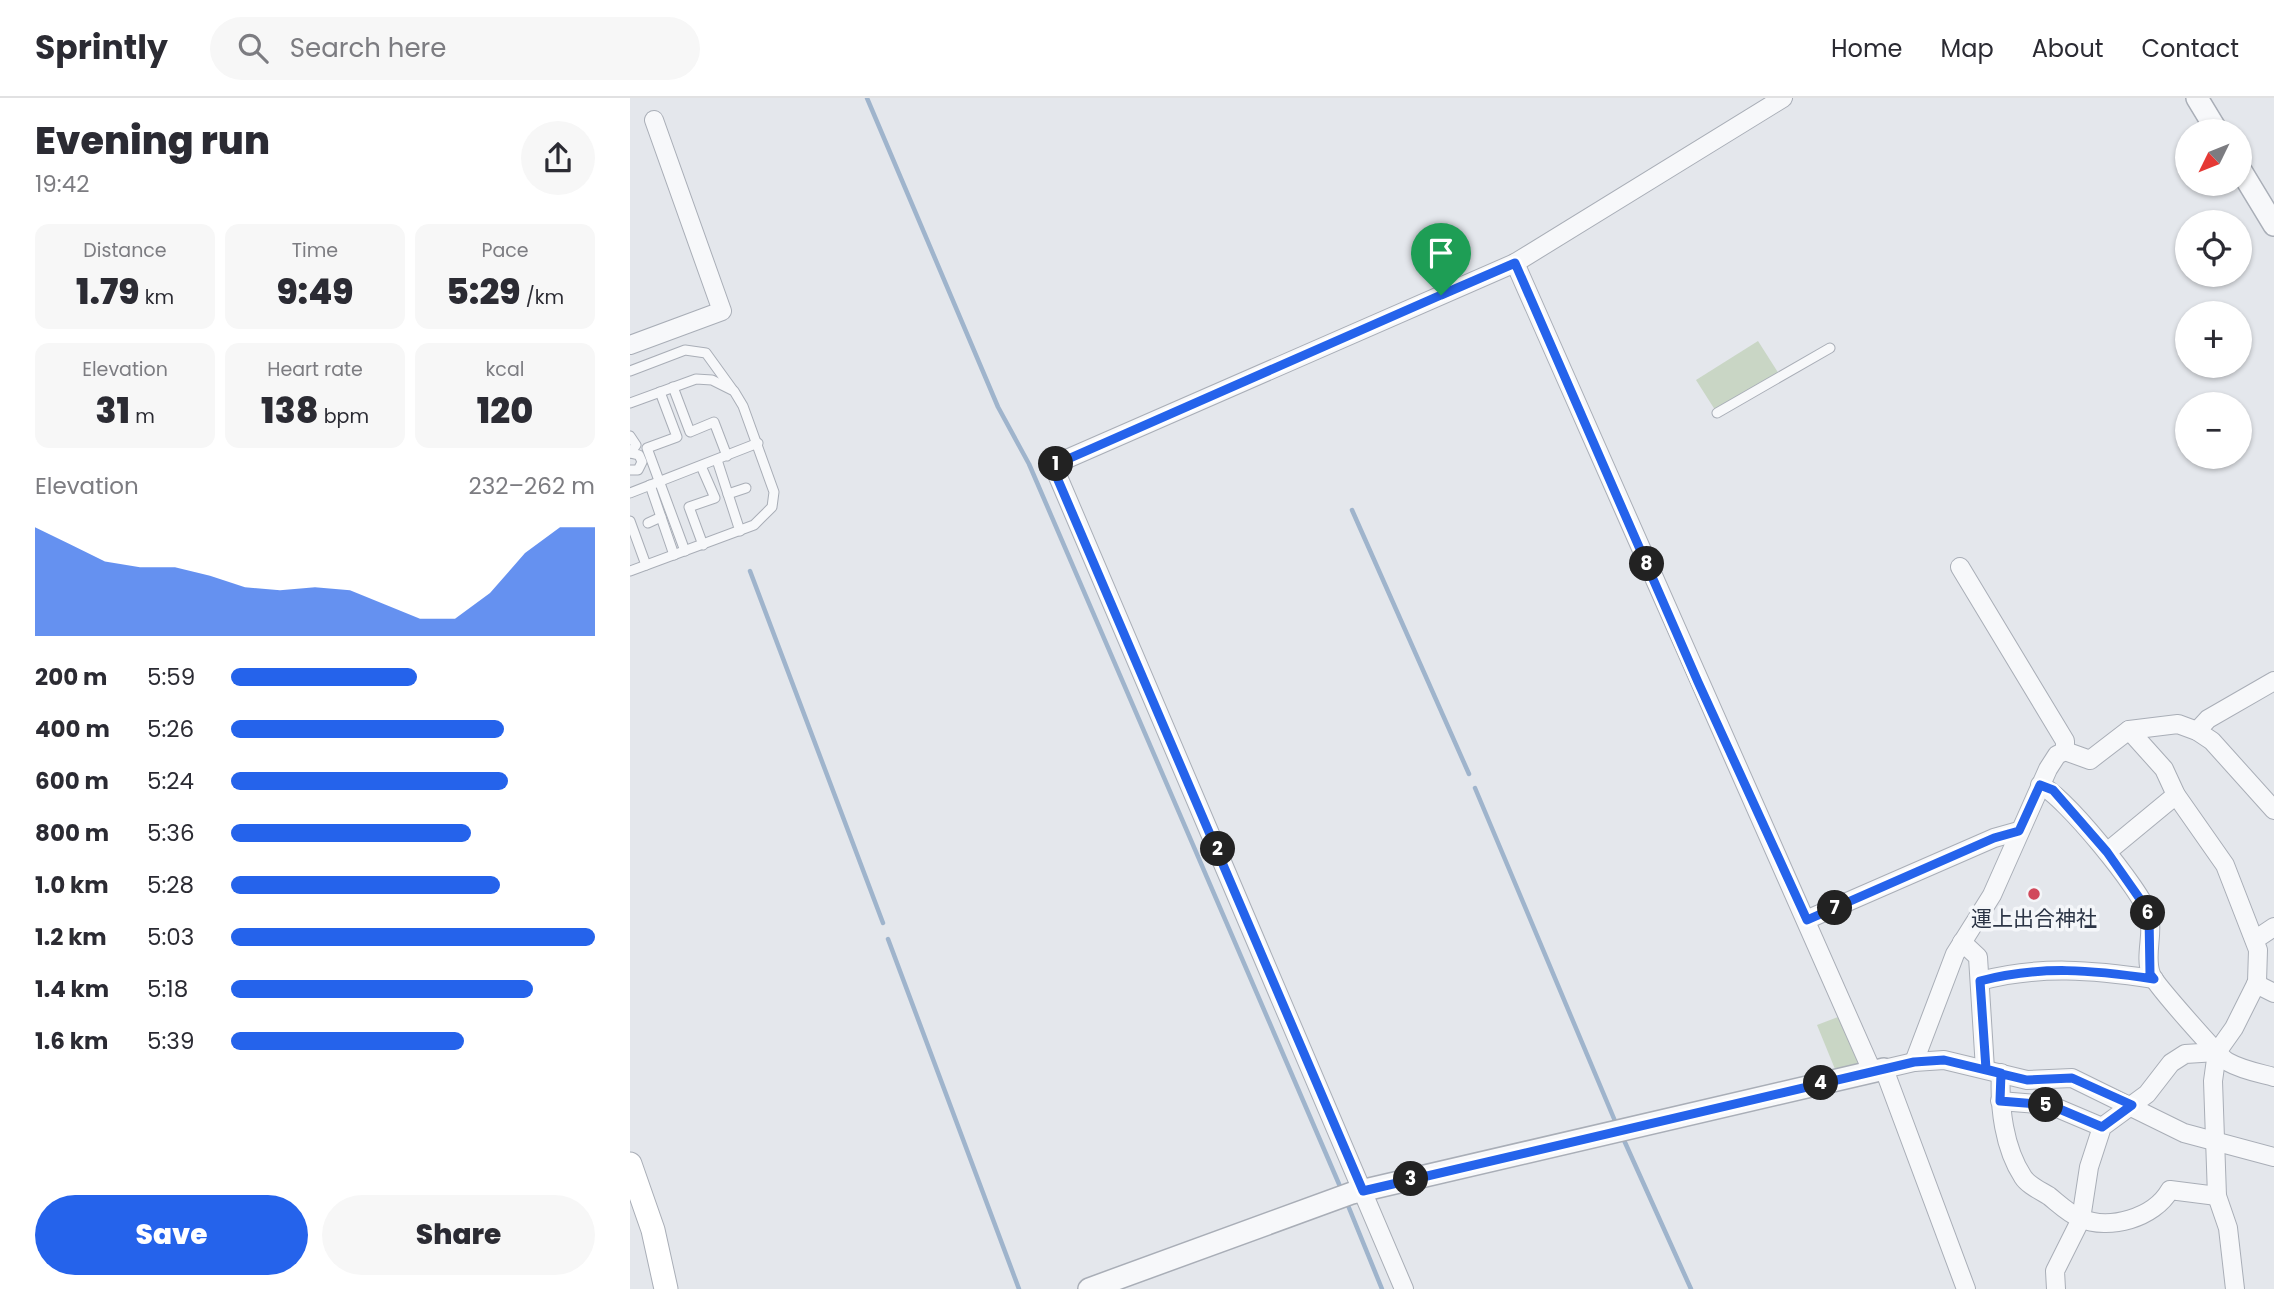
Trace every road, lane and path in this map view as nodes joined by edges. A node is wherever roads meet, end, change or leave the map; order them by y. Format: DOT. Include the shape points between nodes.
graph roads {
  1 [pos="1783,98"];
  2 [pos="2197,98"];
  3 [pos="2210,119"];
  4 [pos="654,120"];
  5 [pos="2252,189"];
  6 [pos="2274,225"];
  7 [pos="1515,263"];
  8 [pos="630,345"];
  9 [pos="1830,348"];
  10 [pos="630,371"];
  11 [pos="673,387"];
  12 [pos="733,391"];
  13 [pos="660,392"];
  14 [pos="630,403"];
  15 [pos="1717,413"];
  16 [pos="630,436"];
  17 [pos="758,443"];
  18 [pos="630,453"];
  19 [pos="722,458"];
  20 [pos="701,466"];
  21 [pos="633,470"];
  22 [pos="651,485"];
  23 [pos="746,488"];
  24 [pos="630,492"];
  25 [pos="728,494"];
  26 [pos="684,510"];
  27 [pos="666,516"];
  28 [pos="630,521"];
  29 [pos="648,523"];
  30 [pos="740,531"];
  31 [pos="703,545"];
  32 [pos="685,551"];
  33 [pos="674,555"];
  34 [pos="646,565"];
  35 [pos="1960,567"];
  36 [pos="630,571"];
  37 [pos="2274,681"];
  38 [pos="2129,730"];
  39 [pos="2197,731"];
  40 [pos="2065,751"];
  41 [pos="2040,785"];
  42 [pos="2176,795"];
  43 [pos="2274,810"];
  44 [pos="2019,831"];
  45 [pos="2107,852"];
  46 [pos="1807,920"];
  47 [pos="2274,927"];
  48 [pos="2256,939"];
  49 [pos="1962,942"];
  50 [pos="2154,979"];
  51 [pos="1980,981"];
  52 [pos="2256,984"];
  53 [pos="2274,993"];
  54 [pos="2217,1052"];
  55 [pos="1914,1062"];
  56 [pos="1878,1070"];
  57 [pos="1993,1071"];
  58 [pos="2274,1077"];
  59 [pos="2000,1101"];
  60 [pos="2132,1105"];
  61 [pos="2102,1127"];
  62 [pos="2215,1143"];
  63 [pos="2274,1157"];
  64 [pos="630,1164"];
  65 [pos="1352,1194"];
  66 [pos="2217,1196"];
  67 [pos="2081,1219"];
  68 [pos="666,1289"];
  69 [pos="1089,1289"];
  70 [pos="1404,1289"];
  71 [pos="1966,1289"];
  72 [pos="2056,1289"];
  73 [pos="2235,1289"];
  1 -- 7 [label="street"];
  2 -- 3 [label="street"];
  4 -- 8 [label="street" via="722,311"];
  5 -- 6 [label="street"];
  7 -- 46 [label="street"];
  7 -- 65 [label="street" via="1052,466"];
  9 -- 15 [label="lane"];
  10 -- 12 [label="lane" via="685,350 706,353"];
  11 -- 12 [label="lane" via="696,379 712,380"];
  11 -- 13 [label="lane"];
  11 -- 19 [label="lane" via="690,432 714,422"];
  12 -- 17 [label="lane"];
  13 -- 14 [label="lane"];
  13 -- 22 [label="lane" via="677,437 647,448"];
  16 -- 18 [label="lane" via="636,445"];
  17 -- 19 [label="lane"];
  17 -- 30 [label="lane" via="774,492 772,507 754,525"];
  18 -- 21 [label="lane" via="637,453 642,460"];
  19 -- 20 [label="lane"];
  19 -- 25 [label="lane"];
  20 -- 22 [label="lane"];
  20 -- 31 [label="lane" via="715,498 689,507"];
  21 -- 22 [label="lane"];
  22 -- 24 [label="lane"];
  22 -- 27 [label="lane"];
  23 -- 25 [label="lane"];
  25 -- 30 [label="lane"];
  26 -- 27 [label="lane"];
  27 -- 29 [label="lane"];
  27 -- 32 [label="lane"];
  27 -- 33 [label="lane"];
  28 -- 34 [label="lane"];
  30 -- 31 [label="lane"];
  31 -- 32 [label="lane"];
  32 -- 33 [label="lane"];
  33 -- 34 [label="lane"];
  34 -- 36 [label="lane"];
  35 -- 40 [label="street" via="2065,741"];
  37 -- 39 [label="street" via="2208,719"];
  38 -- 39 [label="street" via="2166,723"];
  38 -- 40 [label="street" via="2090,760"];
  38 -- 42 [label="street" via="2164,769"];
  39 -- 43 [label="street" via="2231,758"];
  40 -- 41 [label="street" via="2057,755"];
  41 -- 44 [label="street"];
  41 -- 45 [label="street" via="2053,790"];
  42 -- 45 [label="street"];
  42 -- 48 [label="street" via="2225,865"];
  44 -- 46 [label="street"];
  44 -- 49 [label="street" via="1992,895"];
  45 -- 50 [label="street" via="2149,916 2150,974"];
  46 -- 56 [label="street"];
  47 -- 48 [label="street"];
  48 -- 52 [label="street"];
  49 -- 51 [label="street" via="1978,957"];
  49 -- 55 [label="street"];
  50 -- 51 [label="street" via="2105,970 2015,972"];
  50 -- 54 [label="street"];
  51 -- 57 [label="street"];
  52 -- 53 [label="street"];
  52 -- 54 [label="street"];
  54 -- 58 [label="street" via="2226,1061"];
  54 -- 60 [label="street" via="2185,1054"];
  54 -- 62 [label="street"];
  55 -- 56 [label="street"];
  55 -- 57 [label="street" via="1944,1060"];
  56 -- 65 [label="street"];
  56 -- 71 [label="street"];
  57 -- 59 [label="street"];
  57 -- 60 [label="street" via="2027,1080 2072,1078"];
  59 -- 61 [label="street" via="2050,1105"];
  59 -- 67 [label="street" via="2006,1137 2024,1179"];
  60 -- 61 [label="street"];
  60 -- 62 [label="street" via="2184,1133"];
  61 -- 67 [label="street" via="2089,1167"];
  62 -- 63 [label="street"];
  62 -- 66 [label="street"];
  64 -- 68 [label="main road" via="653,1230"];
  65 -- 69 [label="street"];
  65 -- 70 [label="street"];
  66 -- 67 [label="street" via="2170,1190 2145,1214 2124,1223"];
  66 -- 73 [label="street" via="2228,1228"];
  67 -- 72 [label="street" via="2055,1271"];
}
